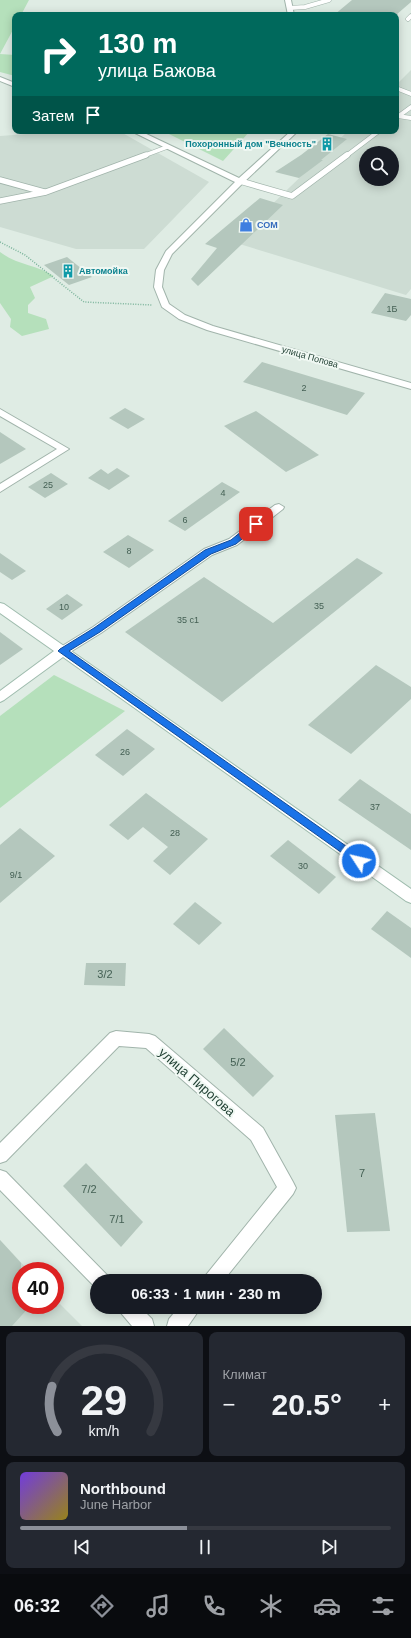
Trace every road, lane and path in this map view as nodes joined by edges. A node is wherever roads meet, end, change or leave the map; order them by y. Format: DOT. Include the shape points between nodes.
graph roads {
  1 [pos="288,0"];
  2 [pos="329,0"];
  3 [pos="290,8"];
  4 [pos="291,12"];
  5 [pos="0,80"];
  6 [pos="12,84"];
  7 [pos="399,89"];
  8 [pos="411,94"];
  9 [pos="411,107"];
  10 [pos="399,116"];
  11 [pos="399,117"];
  12 [pos="411,118"];
  13 [pos="140,134"];
  14 [pos="292,134"];
  15 [pos="375,134"];
  16 [pos="167,148"];
  17 [pos="0,180"];
  18 [pos="240,181"];
  19 [pos="46,192"];
  20 [pos="0,201"];
  21 [pos="0,242"];
  22 [pos="166,305"];
  23 [pos="411,386"];
  24 [pos="0,412"];
  25 [pos="0,489"];
  26 [pos="279,507"];
  27 [pos="0,607"];
  28 [pos="63,651"];
  29 [pos="0,697"];
  30 [pos="411,898"];
  31 [pos="0,1155"];
  32 [pos="0,1178"];
  33 [pos="94,1274"];
  34 [pos="218,1274"];
  35 [pos="134,1314"];
  36 [pos="185,1314"];
  37 [pos="145,1326"];
  38 [pos="176,1326"];
  1 -- 3 [label="street"];
  2 -- 3 [label="lane" via="305,7"];
  3 -- 4 [label="street"];
  5 -- 6 [label="street"];
  7 -- 8 [label="lane"];
  9 -- 10 [label="lane"];
  11 -- 12 [label="lane"];
  13 -- 16 [label="street"];
  14 -- 18 [label="street"];
  15 -- 18 [label="lane" via="292,196"];
  16 -- 18 [label="street"];
  16 -- 19 [label="lane"];
  17 -- 19 [label="lane"];
  18 -- 22 [label="street" via="169,253 160,270 158,287"];
  19 -- 20 [label="lane"];
  21 -- 22 [label="path" via="25,255 84,302"];
  22 -- 23 [label="street, улица Попова" via="182,317 210,328"];
  24 -- 25 [label="street" via="64,449"];
  26 -- 28 [label="street" via="234,542 208,552"];
  27 -- 28 [label="street"];
  28 -- 29 [label="street"];
  28 -- 30 [label="street"];
  31 -- 34 [label="street, улица Пирогова" via="116,1038 149,1041 257,1134 287,1188"];
  32 -- 33 [label="street"];
  35 -- 37 [label="street"];
  36 -- 38 [label="street"];
}
